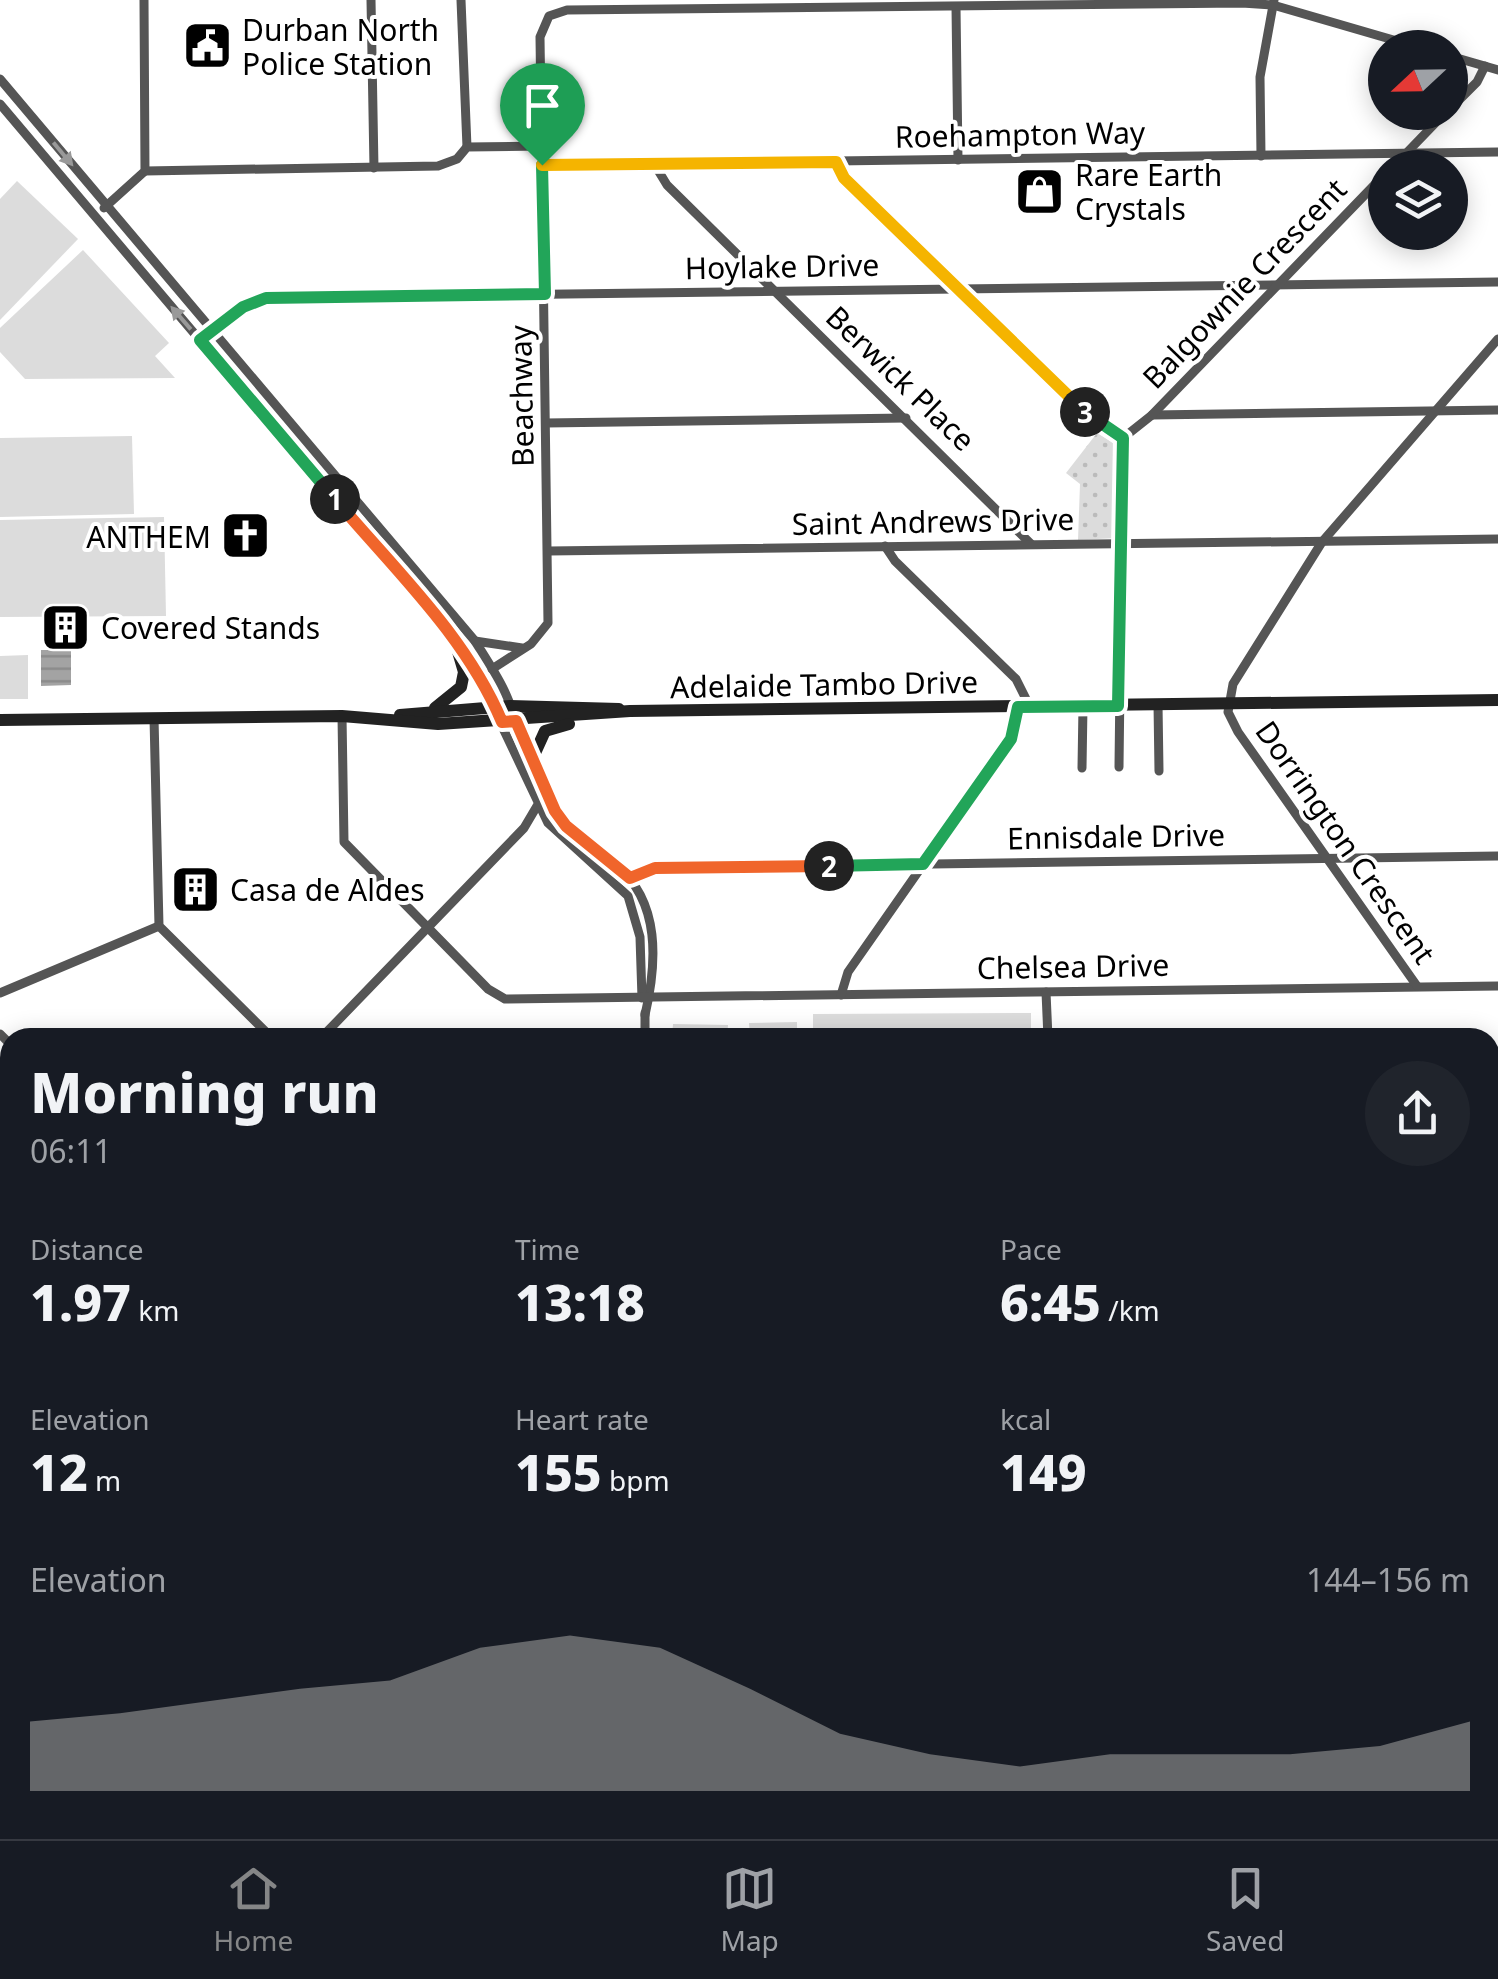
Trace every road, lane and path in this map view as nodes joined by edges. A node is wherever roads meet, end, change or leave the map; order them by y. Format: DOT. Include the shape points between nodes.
graph roads {
  1 [pos="144,0"];
  2 [pos="371,0"];
  3 [pos="461,0"];
  4 [pos="1092,2"];
  5 [pos="1274,2"];
  6 [pos="956,7"];
  7 [pos="1368,31"];
  8 [pos="1468,61"];
  9 [pos="1485,66"];
  10 [pos="1498,70"];
  11 [pos="0,79"];
  12 [pos="1468,91"];
  13 [pos="0,104"];
  14 [pos="1429,130"];
  15 [pos="542,146"];
  16 [pos="467,148"];
  17 [pos="1409,150"];
  18 [pos="1498,152"];
  19 [pos="1468,153"];
  20 [pos="1368,155"];
  21 [pos="1262,156"];
  22 [pos="958,160"];
  23 [pos="653,162"];
  24 [pos="836,162"];
  25 [pos="542,165"];
  26 [pos="374,168"];
  27 [pos="144,171"];
  28 [pos="1368,192"];
  29 [pos="106,206"];
  30 [pos="94,216"];
  31 [pos="1498,282"];
  32 [pos="1278,286"];
  33 [pos="957,288"];
  34 [pos="774,291"];
  35 [pos="545,294"];
  36 [pos="211,332"];
  37 [pos="1498,338"];
  38 [pos="200,340"];
  39 [pos="1435,410"];
  40 [pos="1498,410"];
  41 [pos="1152,415"];
  42 [pos="906,418"];
  43 [pos="546,424"];
  44 [pos="1123,438"];
  45 [pos="1498,539"];
  46 [pos="1322,542"];
  47 [pos="1032,544"];
  48 [pos="1122,544"];
  49 [pos="886,546"];
  50 [pos="549,551"];
  51 [pos="430,586"];
  52 [pos="418,596"];
  53 [pos="454,638"];
  54 [pos="476,642"];
  55 [pos="525,648"];
  56 [pos="492,669"];
  57 [pos="1498,700"];
  58 [pos="1158,704"];
  59 [pos="1228,704"];
  60 [pos="503,706"];
  61 [pos="1083,706"];
  62 [pos="1118,706"];
  63 [pos="1024,707"];
  64 [pos="630,711"];
  65 [pos="428,712"];
  66 [pos="342,716"];
  67 [pos="596,716"];
  68 [pos="154,718"];
  69 [pos="382,718"];
  70 [pos="0,720"];
  71 [pos="509,721"];
  72 [pos="1119,767"];
  73 [pos="1082,768"];
  74 [pos="534,770"];
  75 [pos="1159,771"];
  76 [pos="537,806"];
  77 [pos="548,822"];
  78 [pos="524,828"];
  79 [pos="1498,856"];
  80 [pos="1329,859"];
  81 [pos="923,864"];
  82 [pos="630,878"];
  83 [pos="620,886"];
  84 [pos="159,926"];
  85 [pos="428,928"];
  86 [pos="1417,986"];
  87 [pos="1498,986"];
  88 [pos="1046,992"];
  89 [pos="0,993"];
  90 [pos="841,994"];
  91 [pos="646,996"];
  92 [pos="262,1028"];
  93 [pos="331,1028"];
  94 [pos="646,1028"];
  95 [pos="1048,1028"];
  1 -- 27 [label="street"];
  2 -- 26 [label="street"];
  3 -- 16 [label="street"];
  4 -- 5 [label="street"];
  4 -- 6 [label="street"];
  5 -- 7 [label="street"];
  5 -- 21 [label="street" via="1260,76"];
  6 -- 15 [label="street, Beachway" via="567,10 548,16 540,37"];
  6 -- 22 [label="street"];
  8 -- 9 [label="street"];
  9 -- 10 [label="street"];
  9 -- 12 [label="street"];
  11 -- 29 [label="street, one-way"];
  13 -- 30 [label="street"];
  14 -- 17 [label="street"];
  15 -- 16 [label="street"];
  15 -- 25 [label="street, Beachway"];
  16 -- 26 [label="street" via="448,164"];
  18 -- 19 [label="street, Roehampton Way"];
  20 -- 21 [label="street, Roehampton Way"];
  21 -- 22 [label="street, Roehampton Way"];
  22 -- 24 [label="street, Roehampton Way"];
  23 -- 24 [label="street, Roehampton Way"];
  23 -- 25 [label="street, Roehampton Way"];
  23 -- 34 [label="street, Berwick Place"];
  24 -- 33 [label="street" via="844,178"];
  25 -- 35 [label="street, Beachway"];
  26 -- 27 [label="street"];
  27 -- 29 [label="street"];
  28 -- 32 [label="street, Balgownie Crescent"];
  29 -- 30 [label="street"];
  29 -- 36 [label="street"];
  38 -- 30 [label="street, one-way"];
  31 -- 32 [label="street, Hoylake Drive"];
  32 -- 33 [label="street, Hoylake Drive"];
  32 -- 41 [label="street, Balgownie Crescent"];
  33 -- 34 [label="street, Hoylake Drive"];
  33 -- 44 [label="street" via="1082,410"];
  34 -- 35 [label="street, Hoylake Drive"];
  34 -- 42 [label="street, Berwick Place"];
  35 -- 36 [label="street, Hoylake Drive" via="266,298"];
  35 -- 43 [label="street, Beachway"];
  36 -- 38 [label="street, Hoylake Drive"];
  36 -- 51 [label="street"];
  37 -- 39 [label="street, Dorrington Crescent"];
  38 -- 52 [label="street"];
  39 -- 40 [label="street"];
  39 -- 41 [label="street"];
  39 -- 46 [label="street, Dorrington Crescent"];
  41 -- 44 [label="street, Balgownie Crescent"];
  42 -- 43 [label="street"];
  42 -- 47 [label="street, Berwick Place"];
  43 -- 50 [label="street, Beachway"];
  44 -- 48 [label="street"];
  45 -- 46 [label="street, Saint Andrews Drive"];
  46 -- 48 [label="street, Saint Andrews Drive"];
  46 -- 59 [label="street, Dorrington Crescent" via="1233,684"];
  47 -- 48 [label="street, Saint Andrews Drive"];
  47 -- 49 [label="street, Saint Andrews Drive"];
  48 -- 62 [label="street"];
  49 -- 50 [label="street, Saint Andrews Drive"];
  49 -- 63 [label="street" via="1016,679"];
  50 -- 55 [label="street, Beachway" via="548,623"];
  51 -- 52 [label="street"];
  51 -- 54 [label="street"];
  52 -- 53 [label="street"];
  53 -- 60 [label="street"];
  53 -- 65 [label="street" via="464,672 461,687"];
  54 -- 55 [label="street"];
  54 -- 56 [label="street"];
  55 -- 56 [label="street, Beachway"];
  56 -- 60 [label="street"];
  57 -- 59 [label="street, Adelaide Tambo Drive"];
  58 -- 59 [label="street, Adelaide Tambo Drive"];
  58 -- 62 [label="street, Adelaide Tambo Drive"];
  58 -- 75 [label="street"];
  59 -- 80 [label="street, Dorrington Crescent" via="1238,732"];
  60 -- 64 [label="street, Adelaide Tambo Drive"];
  60 -- 65 [label="street, Adelaide Tambo Drive"];
  60 -- 71 [label="street"];
  61 -- 62 [label="street, Adelaide Tambo Drive"];
  61 -- 63 [label="street, Adelaide Tambo Drive"];
  61 -- 73 [label="street"];
  62 -- 72 [label="street"];
  63 -- 64 [label="street, Adelaide Tambo Drive"];
  63 -- 81 [label="street" via="1011,739"];
  64 -- 67 [label="street, Adelaide Tambo Drive"];
  65 -- 69 [label="street, Adelaide Tambo Drive"];
  66 -- 68 [label="street, Adelaide Tambo Drive"];
  66 -- 69 [label="street, Adelaide Tambo Drive"];
  66 -- 85 [label="street, Chelsea Drive" via="344,842"];
  67 -- 71 [label="street, Adelaide Tambo Drive"];
  67 -- 74 [label="street" via="545,731"];
  68 -- 70 [label="street, Adelaide Tambo Drive"];
  68 -- 84 [label="street"];
  69 -- 71 [label="street, Adelaide Tambo Drive"];
  71 -- 74 [label="street"];
  71 -- 76 [label="street"];
  74 -- 82 [label="street" via="566,826"];
  76 -- 77 [label="street"];
  76 -- 78 [label="street"];
  77 -- 78 [label="street"];
  77 -- 83 [label="street"];
  78 -- 85 [label="street"];
  79 -- 80 [label="street, Ennisdale Drive"];
  80 -- 81 [label="street, Ennisdale Drive"];
  80 -- 86 [label="street, Dorrington Crescent"];
  81 -- 82 [label="street, Ennisdale Drive" via="655,868"];
  81 -- 90 [label="street" via="848,972"];
  82 -- 83 [label="street, Ennisdale Drive"];
  82 -- 91 [label="street" via="650,918"];
  83 -- 91 [label="street" via="638,922"];
  84 -- 89 [label="street"];
  84 -- 92 [label="street"];
  85 -- 91 [label="street, Chelsea Drive" via="505,999"];
  85 -- 93 [label="street"];
  86 -- 87 [label="street, Chelsea Drive"];
  86 -- 88 [label="street, Chelsea Drive"];
  88 -- 90 [label="street, Chelsea Drive"];
  88 -- 95 [label="street"];
  90 -- 91 [label="street, Chelsea Drive"];
  91 -- 94 [label="street"];
}
